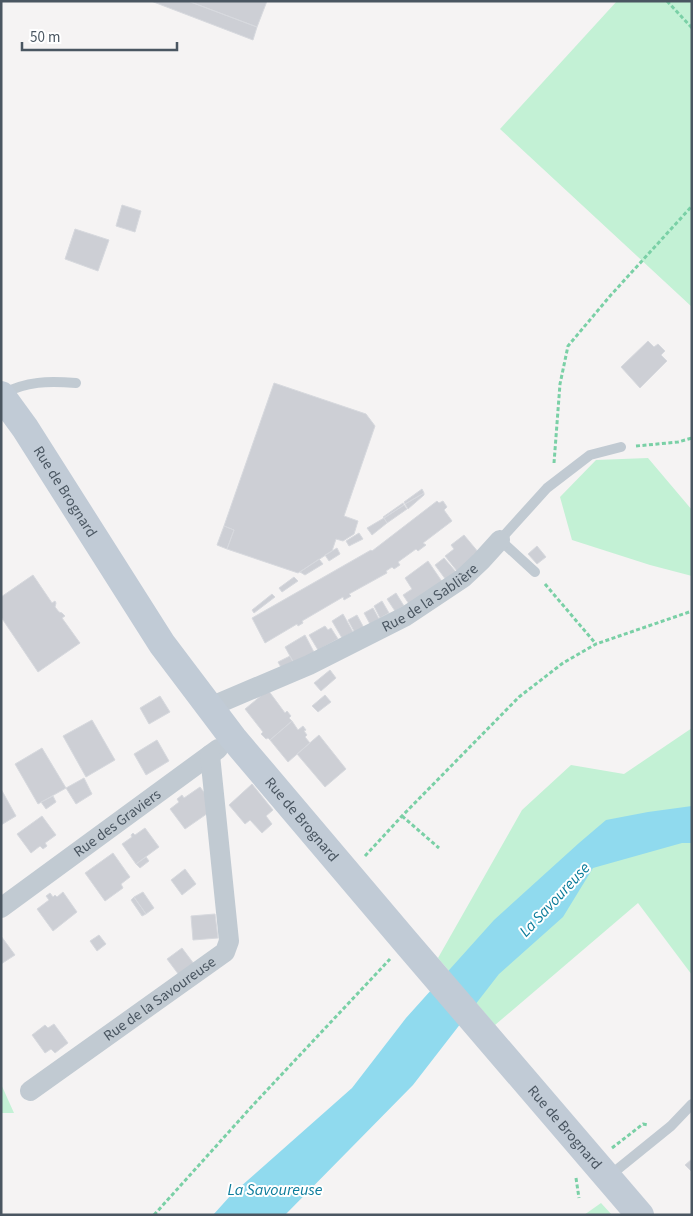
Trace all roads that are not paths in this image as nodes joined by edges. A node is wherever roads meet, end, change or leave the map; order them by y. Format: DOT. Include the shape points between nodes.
graph roads {
  1 [pos="76,383"];
  2 [pos="1,395"];
  3 [pos="621,447"];
  4 [pos="500,540"];
  5 [pos="535,572"];
  6 [pos="210,708"];
  7 [pos="233,738"];
  8 [pos="210,755"];
  9 [pos="1,908"];
  10 [pos="30,1091"];
  11 [pos="692,1104"];
  12 [pos="608,1177"];
  13 [pos="640,1215"];
  1 -- 2 [label="lane" via="45,382 18,386"];
  2 -- 6 [label="street, Rue de Brognard" via="162,644"];
  3 -- 4 [label="lane, Rue de la Sablière" via="590,455 546,488"];
  4 -- 5 [label="lane"];
  4 -- 6 [label="street, Rue de la Sablière" via="463,578 406,616 309,665"];
  6 -- 7 [label="street, Rue de Brognard"];
  7 -- 8 [label="street, Rue des Graviers"];
  7 -- 12 [label="street, Rue de Brognard"];
  8 -- 9 [label="street, Rue des Graviers"];
  8 -- 10 [label="street, Rue de la Savoureuse" via="229,941 225,952"];
  11 -- 12 [label="lane" via="671,1126"];
  12 -- 13 [label="street, Rue de Brognard"];
}
